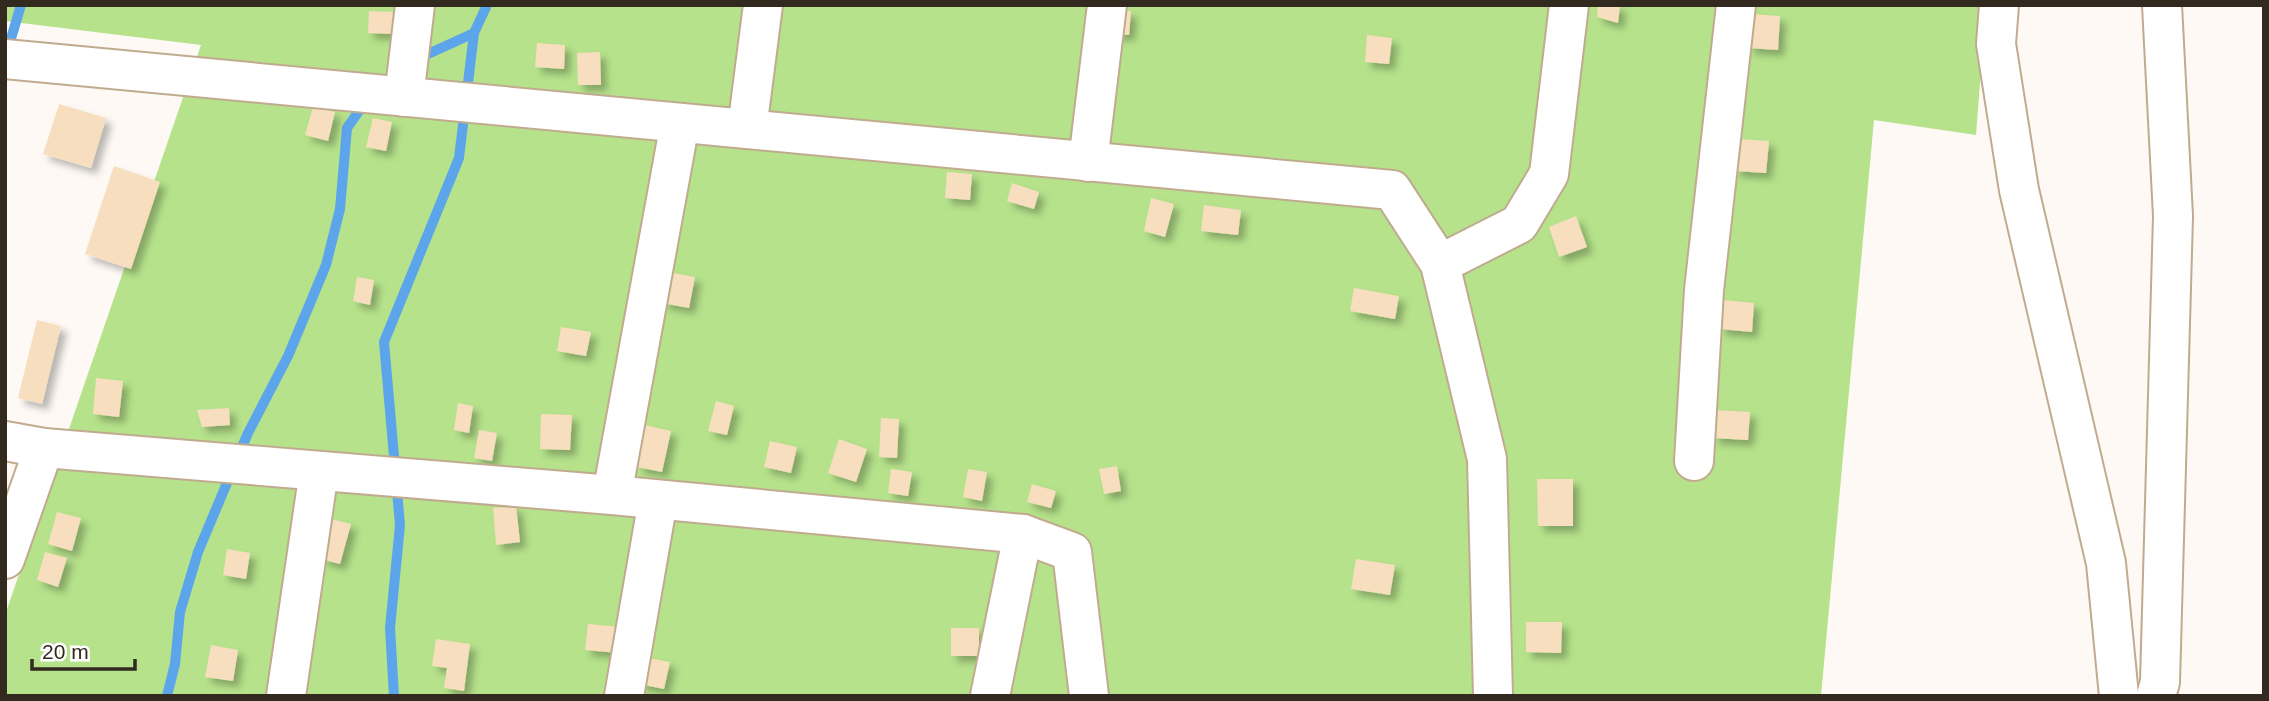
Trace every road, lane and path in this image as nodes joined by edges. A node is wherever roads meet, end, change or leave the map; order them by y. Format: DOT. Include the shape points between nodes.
graph roads {
  1 [pos="415,5"];
  2 [pos="763,5"];
  3 [pos="1107,5"];
  4 [pos="1569,5"];
  5 [pos="1736,5"];
  6 [pos="1999,5"];
  7 [pos="2162,5"];
  8 [pos="5,59"];
  9 [pos="404,97"];
  10 [pos="680,123"];
  11 [pos="747,129"];
  12 [pos="1088,162"];
  13 [pos="1440,264"];
  14 [pos="5,440"];
  15 [pos="44,448"];
  16 [pos="1693,461"];
  17 [pos="319,471"];
  18 [pos="612,495"];
  19 [pos="657,500"];
  20 [pos="1023,534"];
  21 [pos="5,559"];
  22 [pos="286,696"];
  23 [pos="624,696"];
  24 [pos="990,696"];
  25 [pos="1089,696"];
  26 [pos="1493,696"];
  27 [pos="2119,696"];
  28 [pos="2156,696"];
  1 -- 9 [label="street"];
  2 -- 11 [label="street"];
  3 -- 12 [label="street"];
  4 -- 13 [label="street" via="1549,174 1519,224"];
  5 -- 16 [label="street" via="1704,289"];
  6 -- 27 [label="street" via="1996,44 2019,190 2106,563"];
  7 -- 28 [label="street" via="2173,216 2160,682"];
  8 -- 9 [label="street"];
  9 -- 10 [label="street"];
  10 -- 11 [label="street"];
  10 -- 18 [label="street"];
  11 -- 12 [label="street"];
  12 -- 13 [label="street" via="1392,190"];
  13 -- 26 [label="street" via="1487,459"];
  14 -- 15 [label="street"];
  15 -- 17 [label="street"];
  15 -- 21 [label="street"];
  17 -- 18 [label="street"];
  17 -- 22 [label="street"];
  18 -- 19 [label="street"];
  19 -- 20 [label="street"];
  19 -- 23 [label="street"];
  20 -- 24 [label="street"];
  20 -- 25 [label="street" via="1072,552"];
}
